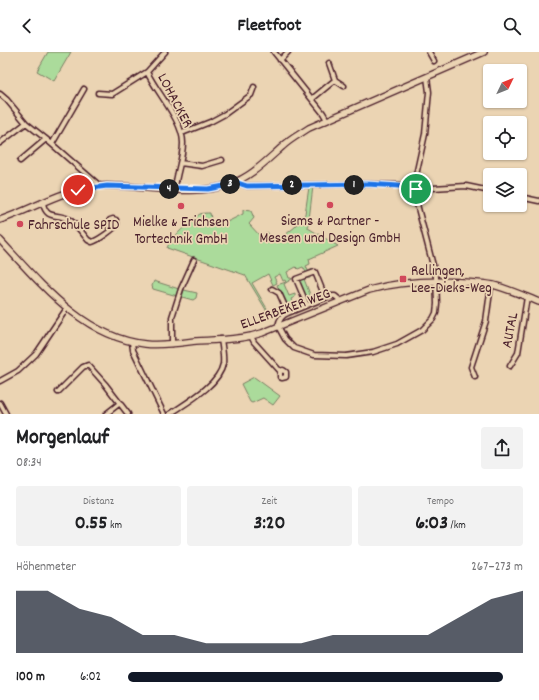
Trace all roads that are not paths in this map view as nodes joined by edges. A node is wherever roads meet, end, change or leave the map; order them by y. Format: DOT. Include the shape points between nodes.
graph roads {
  1 [pos="165,52"];
  2 [pos="274,52"];
  3 [pos="288,52"];
  4 [pos="429,52"];
  5 [pos="484,52"];
  6 [pos="280,60"];
  7 [pos="434,61"];
  8 [pos="329,62"];
  9 [pos="147,72"];
  10 [pos="428,77"];
  11 [pos="335,80"];
  12 [pos="344,86"];
  13 [pos="254,87"];
  14 [pos="84,89"];
  15 [pos="98,93"];
  16 [pos="0,94"];
  17 [pos="312,99"];
  18 [pos="327,120"];
  19 [pos="26,123"];
  20 [pos="182,133"];
  21 [pos="46,139"];
  22 [pos="0,142"];
  23 [pos="52,144"];
  24 [pos="222,160"];
  25 [pos="20,161"];
  26 [pos="180,163"];
  27 [pos="235,182"];
  28 [pos="100,186"];
  29 [pos="175,189"];
  30 [pos="413,189"];
  31 [pos="483,190"];
  32 [pos="527,198"];
  33 [pos="539,201"];
  34 [pos="42,203"];
  35 [pos="0,220"];
  36 [pos="110,230"];
  37 [pos="0,240"];
  38 [pos="194,260"];
  39 [pos="436,280"];
  40 [pos="491,285"];
  41 [pos="272,289"];
  42 [pos="527,297"];
  43 [pos="325,298"];
  44 [pos="341,301"];
  45 [pos="539,302"];
  46 [pos="307,305"];
  47 [pos="67,308"];
  48 [pos="288,313"];
  49 [pos="278,326"];
  50 [pos="251,336"];
  51 [pos="221,339"];
  52 [pos="132,342"];
  53 [pos="172,344"];
  54 [pos="510,366"];
  55 [pos="280,371"];
  56 [pos="475,377"];
  57 [pos="0,381"];
  58 [pos="58,392"];
  59 [pos="0,403"];
  60 [pos="120,404"];
  61 [pos="6,414"];
  62 [pos="106,414"];
  63 [pos="128,414"];
  64 [pos="164,414"];
  65 [pos="170,414"];
  1 -- 9 [label="street, LOHACKER"];
  2 -- 6 [label="street"];
  3 -- 6 [label="street"];
  4 -- 7 [label="street"];
  5 -- 10 [label="street"];
  6 -- 17 [label="street"];
  8 -- 11 [label="street"];
  9 -- 15 [label="street, LOHACKER" via="112,94"];
  9 -- 20 [label="street, LOHACKER"];
  10 -- 18 [label="street"];
  10 -- 30 [label="street" via="425,134"];
  11 -- 12 [label="street"];
  11 -- 17 [label="street"];
  13 -- 20 [label="street" via="251,95 225,114"];
  14 -- 23 [label="street"];
  16 -- 19 [label="street"];
  17 -- 18 [label="street"];
  18 -- 27 [label="street" via="292,138 254,171"];
  19 -- 21 [label="street"];
  19 -- 22 [label="street"];
  20 -- 26 [label="street, LOHACKER" via="183,152"];
  21 -- 23 [label="street"];
  21 -- 25 [label="street"];
  23 -- 28 [label="street"];
  24 -- 26 [label="street" via="202,166"];
  26 -- 29 [label="street, LOHACKER"];
  27 -- 29 [label="street" via="208,189"];
  27 -- 30 [label="street" via="247,186 367,184"];
  28 -- 29 [label="street"];
  28 -- 34 [label="street" via="78,190"];
  30 -- 31 [label="street" via="466,186"];
  30 -- 39 [label="street"];
  32 -- 33 [label="street"];
  34 -- 35 [label="street"];
  34 -- 36 [label="street" via="48,213 68,219 92,242"];
  37 -- 47 [label="street, ELLERBEKER WEG"];
  38 -- 53 [label="street" via="172,317"];
  39 -- 40 [label="street, ELLERBEKER WEG"];
  39 -- 44 [label="street, ELLERBEKER WEG" via="386,285"];
  39 -- 49 [label="street" via="437,304 433,319 422,330 407,339 373,352 337,356 307,353 289,344"];
  40 -- 42 [label="street, ELLERBEKER WEG"];
  40 -- 56 [label="street" via="486,321 471,367"];
  41 -- 48 [label="street" via="279,292"];
  42 -- 45 [label="street, ELLERBEKER WEG"];
  42 -- 54 [label="street, AUTAL" via="518,353"];
  43 -- 44 [label="street" via="332,296"];
  43 -- 46 [label="street"];
  43 -- 46 [label="street" via="315,272 296,279"];
  44 -- 49 [label="street, ELLERBEKER WEG"];
  46 -- 48 [label="street"];
  47 -- 52 [label="street, ELLERBEKER WEG" via="100,331"];
  47 -- 57 [label="street" via="36,354 18,371"];
  48 -- 49 [label="street" via="280,319"];
  49 -- 50 [label="street, ELLERBEKER WEG"];
  50 -- 51 [label="street, ELLERBEKER WEG"];
  50 -- 55 [label="street"];
  51 -- 53 [label="street, ELLERBEKER WEG"];
  51 -- 65 [label="street" via="223,365 216,378"];
  52 -- 53 [label="street, ELLERBEKER WEG"];
  52 -- 64 [label="street" via="133,350"];
  58 -- 60 [label="street" via="88,365"];
  59 -- 61 [label="street"];
  60 -- 62 [label="street"];
  60 -- 63 [label="street"];
}
